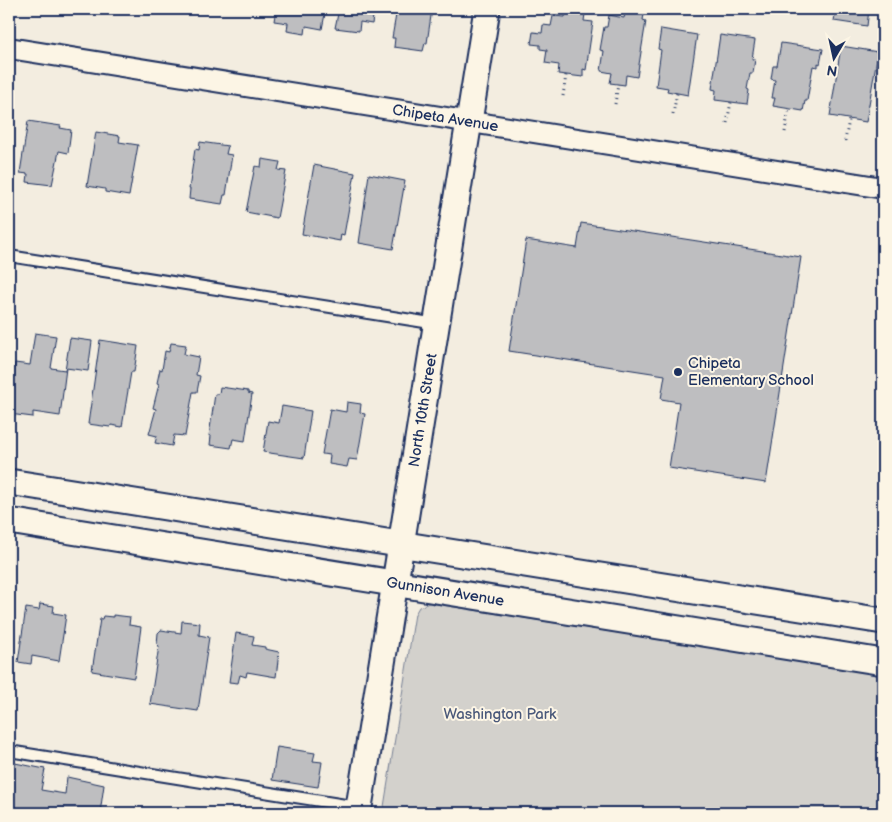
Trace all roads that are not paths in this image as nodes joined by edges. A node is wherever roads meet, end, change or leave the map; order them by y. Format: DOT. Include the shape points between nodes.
graph roads {
  1 [pos="487,9"];
  2 [pos="9,48"];
  3 [pos="469,121"];
  4 [pos="883,188"];
  5 [pos="9,256"];
  6 [pos="437,324"];
  7 [pos="9,482"];
  8 [pos="9,521"];
  9 [pos="402,544"];
  10 [pos="396,583"];
  11 [pos="883,621"];
  12 [pos="883,662"];
  13 [pos="9,751"];
  14 [pos="359,810"];
  1 -- 3 [label="street, North 10th Street"];
  2 -- 3 [label="street, Chipeta Avenue"];
  3 -- 4 [label="street, Chipeta Avenue"];
  3 -- 6 [label="street, North 10th Street"];
  5 -- 6 [label="lane"];
  6 -- 9 [label="street, North 10th Street"];
  7 -- 9 [label="street"];
  8 -- 10 [label="street, Gunnison Avenue"];
  9 -- 10 [label="street, North 10th Street"];
  9 -- 11 [label="street"];
  10 -- 12 [label="street, Gunnison Avenue"];
  10 -- 14 [label="street, North 10th Street"];
  13 -- 14 [label="lane"];
}
